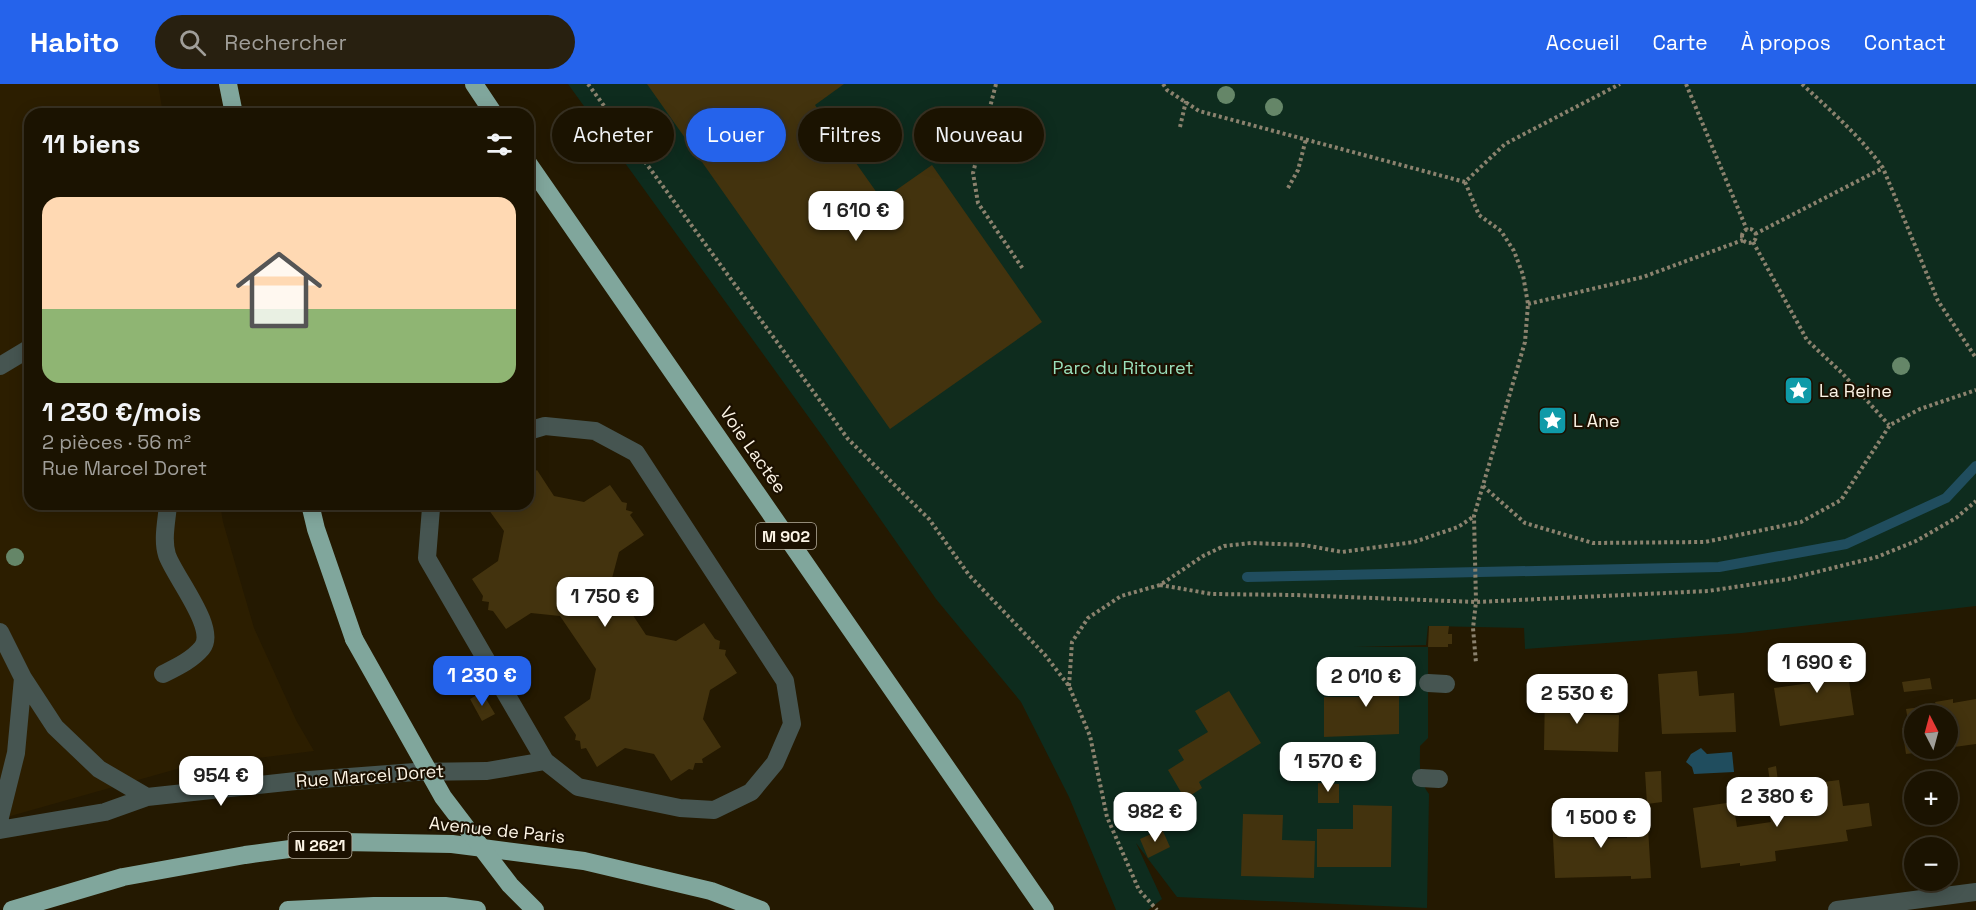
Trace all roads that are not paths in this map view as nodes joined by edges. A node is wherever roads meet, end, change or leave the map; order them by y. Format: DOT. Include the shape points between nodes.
graph roads {
  1 [pos="228,84"];
  2 [pos="474,84"];
  3 [pos="233,108"];
  4 [pos="490,108"];
  5 [pos="534,172"];
  6 [pos="24,352"];
  7 [pos="0,366"];
  8 [pos="534,429"];
  9 [pos="168,510"];
  10 [pos="311,510"];
  11 [pos="431,510"];
  12 [pos="0,632"];
  13 [pos="164,674"];
  14 [pos="23,678"];
  15 [pos="545,761"];
  16 [pos="147,797"];
  17 [pos="0,817"];
  18 [pos="0,830"];
  19 [pos="1976,892"];
  20 [pos="12,910"];
  21 [pos="288,910"];
  22 [pos="477,910"];
  23 [pos="535,910"];
  24 [pos="761,910"];
  25 [pos="1045,910"];
  26 [pos="1837,910"];
  1 -- 3 [label="highway"];
  2 -- 4 [label="highway"];
  5 -- 25 [label="highway, Voie Lactée / M 902"];
  6 -- 7 [label="street"];
  8 -- 15 [label="street" via="545,426 595,431 636,453 785,681 792,724 775,763 751,792 714,810 680,808 578,787"];
  9 -- 13 [label="street" via="167,556 206,634 204,646"];
  10 -- 23 [label="highway, bridge" via="354,639 443,797 510,885"];
  11 -- 15 [label="street" via="427,558"];
  12 -- 14 [label="street"];
  14 -- 16 [label="street" via="55,727 99,769"];
  14 -- 17 [label="street" via="16,753"];
  15 -- 16 [label="street, Rue Marcel Doret" via="487,771 296,781"];
  16 -- 18 [label="street, Rue Marcel Doret" via="105,812"];
  19 -- 26 [label="street"];
  20 -- 24 [label="highway, Avenue de Paris / N 2621" via="123,876 342,842 452,844 584,861 711,891"];
  21 -- 22 [label="highway" via="374,906"];
}
